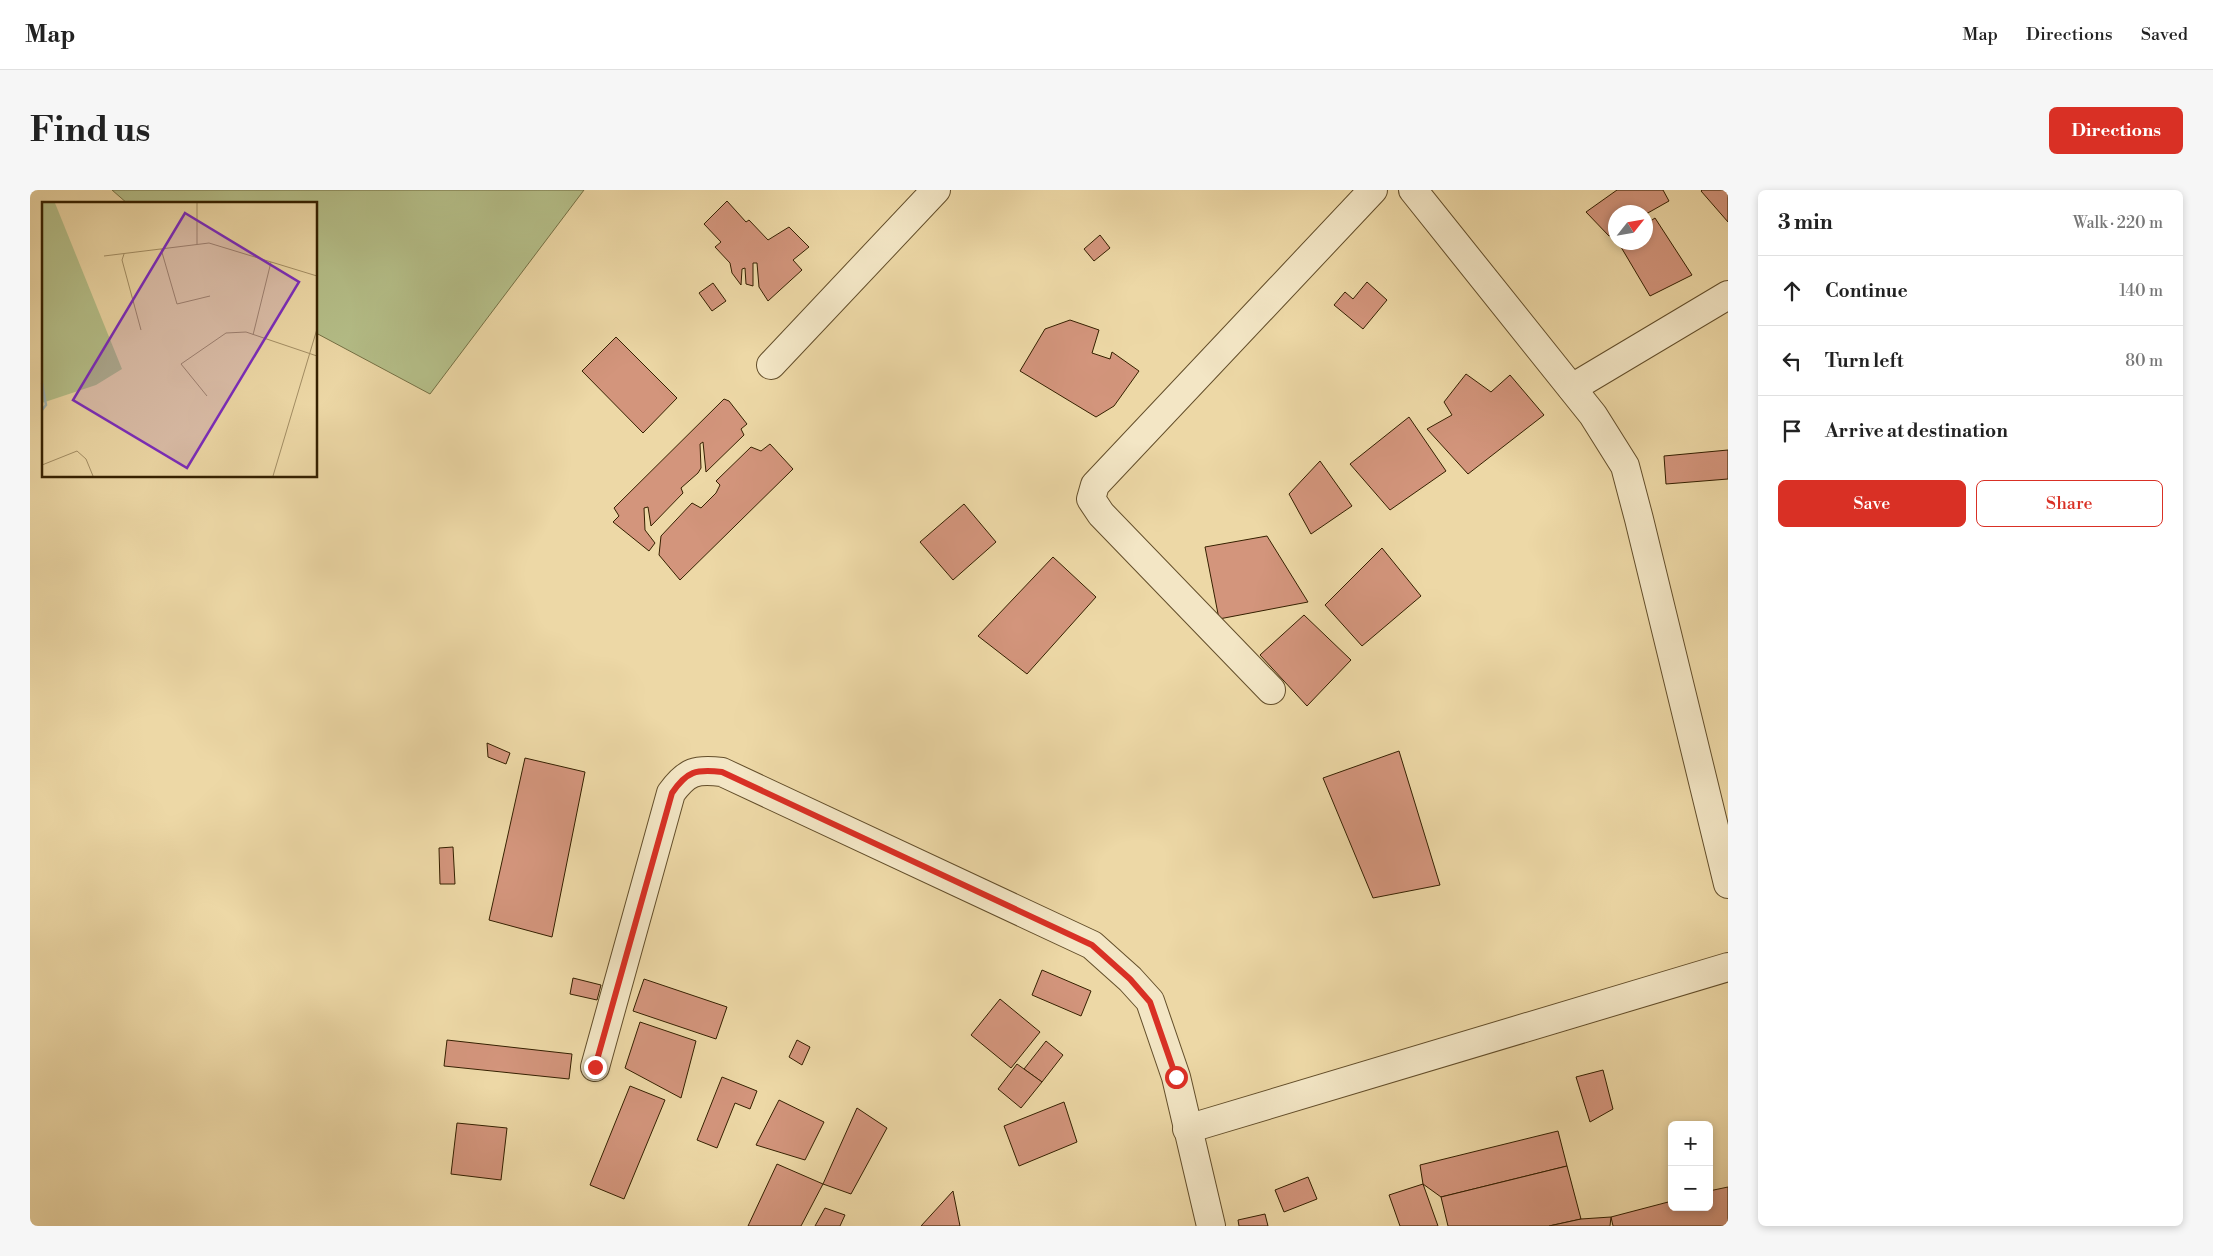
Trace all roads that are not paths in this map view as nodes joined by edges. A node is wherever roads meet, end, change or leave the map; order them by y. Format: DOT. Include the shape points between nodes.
graph roads {
  1 [pos="936,190"];
  2 [pos="1373,190"];
  3 [pos="1413,190"];
  4 [pos="1728,295"];
  5 [pos="771,365"];
  6 [pos="1572,388"];
  7 [pos="1271,690"];
  8 [pos="1728,884"];
  9 [pos="1728,967"];
  10 [pos="595,1067"];
  11 [pos="1187,1129"];
  12 [pos="1211,1226"];
  1 -- 5 [label="street"];
  2 -- 7 [label="street" via="1095,484 1091,499 1101,514"];
  3 -- 6 [label="street"];
  4 -- 6 [label="street"];
  6 -- 8 [label="street" via="1594,415 1624,466"];
  9 -- 11 [label="street"];
  10 -- 11 [label="street" via="672,793 681,778 700,770 722,772 1092,945 1150,1002 1176,1077"];
  11 -- 12 [label="street"];
}
